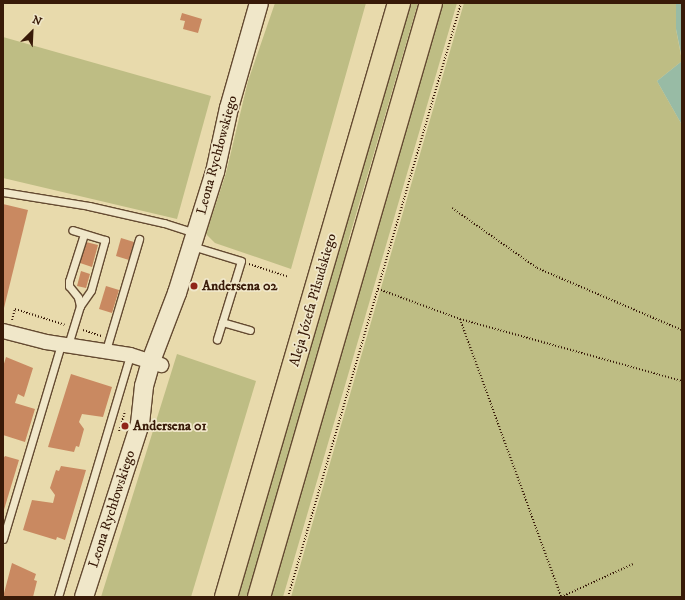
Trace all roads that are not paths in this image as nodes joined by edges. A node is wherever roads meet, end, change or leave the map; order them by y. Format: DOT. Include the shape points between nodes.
graph roads {
  1 [pos="399,3"];
  2 [pos="431,3"];
  3 [pos="260,8"];
  4 [pos="3,192"];
  5 [pos="72,230"];
  6 [pos="84,234"];
  7 [pos="139,239"];
  8 [pos="193,239"];
  9 [pos="80,306"];
  10 [pos="222,322"];
  11 [pos="6,328"];
  12 [pos="250,330"];
  13 [pos="217,339"];
  14 [pos="107,344"];
  15 [pos="64,345"];
  16 [pos="130,355"];
  17 [pos="156,363"];
  18 [pos="3,539"];
  19 [pos="58,597"];
  20 [pos="84,597"];
  21 [pos="226,597"];
  22 [pos="259,597"];
  1 -- 21 [label="main road, Aleja Józefa Piłsudskiego"];
  2 -- 22 [label="main road"];
  3 -- 8 [label="street, Leona Rychłowskiego"];
  4 -- 8 [label="lane" via="89,206 164,223"];
  5 -- 6 [label="lane"];
  6 -- 9 [label="lane" via="69,281 69,286 78,297"];
  6 -- 9 [label="lane" via="105,240 91,290"];
  7 -- 14 [label="lane"];
  8 -- 10 [label="lane" via="240,261"];
  8 -- 17 [label="street, Leona Rychłowskiego"];
  9 -- 15 [label="lane" via="74,327"];
  10 -- 12 [label="lane"];
  10 -- 13 [label="lane"];
  11 -- 15 [label="street"];
  14 -- 15 [label="street"];
  14 -- 16 [label="street"];
  15 -- 18 [label="lane"];
  16 -- 17 [label="street"];
  16 -- 19 [label="lane"];
  17 -- 20 [label="street, Leona Rychłowskiego" via="144,386 141,420"];
}
